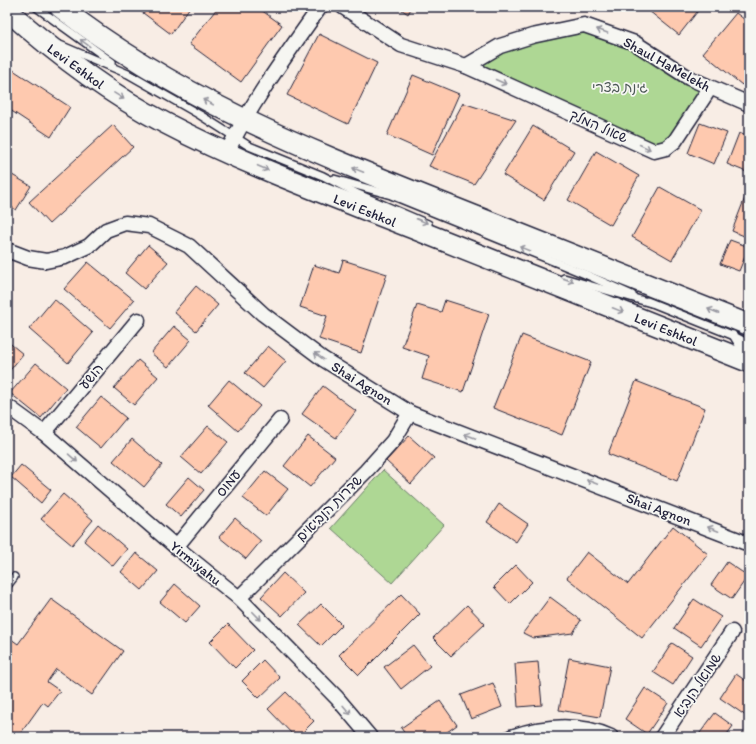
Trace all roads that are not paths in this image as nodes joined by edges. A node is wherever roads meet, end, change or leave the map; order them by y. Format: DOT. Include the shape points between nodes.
graph roads {
  1 [pos="36,7"];
  2 [pos="60,7"];
  3 [pos="320,7"];
  4 [pos="343,7"];
  5 [pos="7,10"];
  6 [pos="36,36"];
  7 [pos="466,66"];
  8 [pos="128,74"];
  9 [pos="710,88"];
  10 [pos="749,104"];
  11 [pos="235,137"];
  12 [pos="322,176"];
  13 [pos="433,226"];
  14 [pos="7,250"];
  15 [pos="555,275"];
  16 [pos="651,303"];
  17 [pos="138,320"];
  18 [pos="741,330"];
  19 [pos="749,345"];
  20 [pos="749,357"];
  21 [pos="749,361"];
  22 [pos="7,406"];
  23 [pos="410,413"];
  24 [pos="280,420"];
  25 [pos="44,433"];
  26 [pos="749,544"];
  27 [pos="176,547"];
  28 [pos="14,577"];
  29 [pos="7,586"];
  30 [pos="239,598"];
  31 [pos="732,632"];
  32 [pos="370,737"];
  33 [pos="511,737"];
  34 [pos="611,737"];
  35 [pos="662,737"];
  8 -- 1 [label="lane, one-way"];
  11 -- 2 [label="main road, Levi Eshkol, one-way" via="142,65"];
  3 -- 11 [label="street" via="262,89"];
  4 -- 7 [label="street" via="401,45"];
  5 -- 6 [label="main road, Levi Eshkol"];
  6 -- 8 [label="lane"];
  6 -- 11 [label="main road, Levi Eshkol, one-way" via="86,74 165,123"];
  9 -- 7 [label="street, Shaul HaMelekh, one-way" via="689,78 635,43 584,24 500,46"];
  7 -- 9 [label="street, שאול המלך, one-way" via="654,151 666,148 675,141"];
  8 -- 11 [label="lane"];
  9 -- 10 [label="street, Shaul HaMelekh"];
  11 -- 12 [label="lane" via="249,146"];
  18 -- 11 [label="main road, Levi Eshkol, one-way" via="350,166"];
  11 -- 21 [label="main road, Levi Eshkol, one-way" via="311,188"];
  12 -- 13 [label="lane, one-way"];
  16 -- 12 [label="lane, one-way" via="392,195"];
  23 -- 14 [label="street, Shai Agnon, one-way" via="323,359 263,314 189,246 149,226 125,223 106,230 89,246 65,257 46,261"];
  15 -- 16 [label="lane, one-way"];
  16 -- 18 [label="lane"];
  17 -- 25 [label="street, הושע"];
  18 -- 19 [label="lane"];
  18 -- 21 [label="lane"];
  19 -- 20 [label="street"];
  22 -- 25 [label="street, Yirmiyahu"];
  26 -- 23 [label="street, Shai Agnon, one-way"];
  23 -- 30 [label="street, שדרות הנביאים" via="393,441 366,471"];
  24 -- 27 [label="street, עמוס"];
  25 -- 27 [label="street, Yirmiyahu, one-way"];
  27 -- 30 [label="street, Yirmiyahu"];
  28 -- 29 [label="lane"];
  30 -- 32 [label="street, Yirmiyahu, one-way" via="338,698"];
  31 -- 35 [label="street, שמואל הנביא"];
  33 -- 34 [label="street" via="532,730 562,727 596,730"];
}
